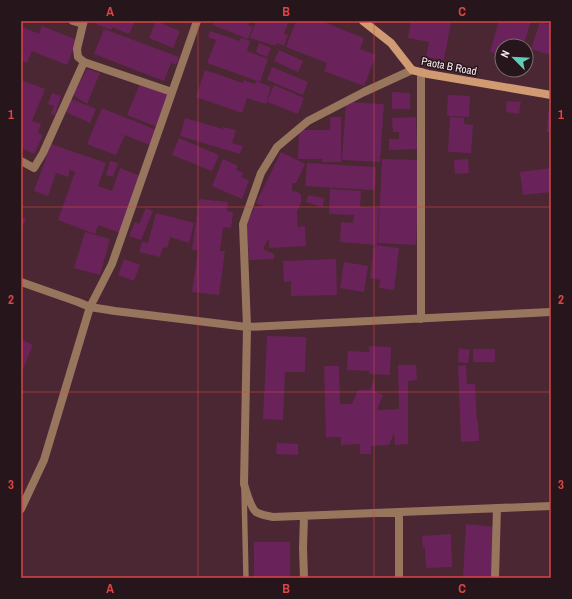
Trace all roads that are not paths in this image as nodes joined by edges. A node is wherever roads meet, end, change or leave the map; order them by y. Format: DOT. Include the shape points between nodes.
graph roads {
  1 [pos="73,21"];
  2 [pos="197,21"];
  3 [pos="363,21"];
  4 [pos="83,22"];
  5 [pos="84,62"];
  6 [pos="412,70"];
  7 [pos="421,72"];
  8 [pos="172,92"];
  9 [pos="551,94"];
  10 [pos="21,161"];
  11 [pos="21,282"];
  12 [pos="90,307"];
  13 [pos="551,312"];
  14 [pos="421,319"];
  15 [pos="247,326"];
  16 [pos="244,484"];
  17 [pos="551,506"];
  18 [pos="497,508"];
  19 [pos="21,509"];
  20 [pos="399,512"];
  21 [pos="304,516"];
  22 [pos="246,578"];
  23 [pos="304,578"];
  24 [pos="400,578"];
  25 [pos="495,578"];
  1 -- 4 [label="street"];
  2 -- 8 [label="street"];
  3 -- 6 [label="street, Paota B Road" via="391,43"];
  4 -- 5 [label="street" via="77,49 78,56"];
  5 -- 8 [label="street"];
  5 -- 10 [label="street" via="34,168"];
  6 -- 7 [label="street, Paota B Road"];
  6 -- 15 [label="street" via="308,121 277,147 261,173 242,224"];
  7 -- 9 [label="street, Paota B Road"];
  7 -- 14 [label="street"];
  8 -- 12 [label="street" via="112,264"];
  11 -- 12 [label="street"];
  12 -- 15 [label="street"];
  12 -- 19 [label="street" via="44,460"];
  13 -- 14 [label="street"];
  14 -- 15 [label="street"];
  15 -- 16 [label="street"];
  16 -- 21 [label="street" via="256,512 273,517"];
  16 -- 22 [label="lane"];
  17 -- 18 [label="street"];
  18 -- 20 [label="street"];
  18 -- 25 [label="street"];
  20 -- 21 [label="street"];
  20 -- 24 [label="street"];
  21 -- 23 [label="street"];
}
